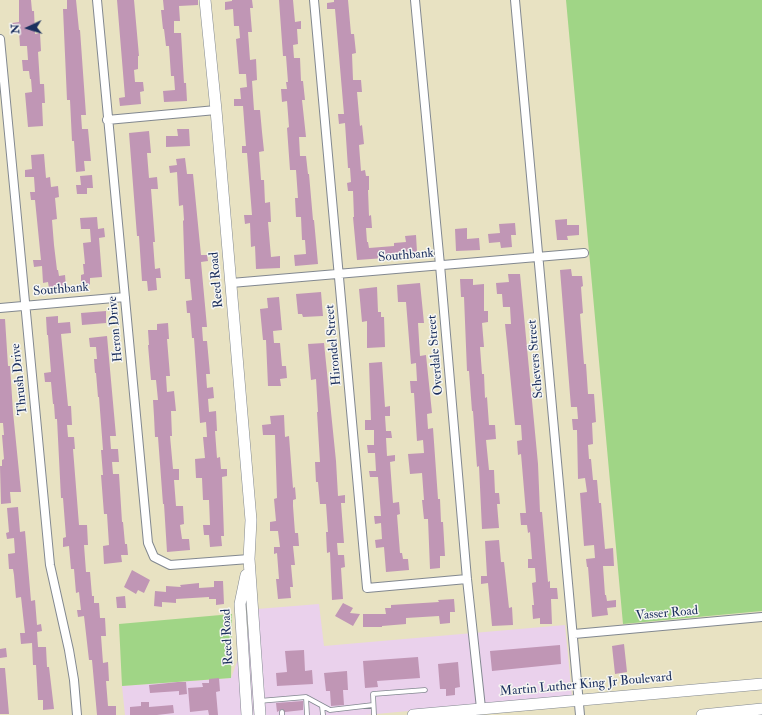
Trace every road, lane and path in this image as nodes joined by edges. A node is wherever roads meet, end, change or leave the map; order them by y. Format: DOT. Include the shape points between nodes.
graph roads {
  1 [pos="97,0"];
  2 [pos="206,0"];
  3 [pos="314,0"];
  4 [pos="415,0"];
  5 [pos="515,0"];
  6 [pos="0,39"];
  7 [pos="216,110"];
  8 [pos="107,120"];
  9 [pos="584,253"];
  10 [pos="539,256"];
  11 [pos="440,265"];
  12 [pos="340,274"];
  13 [pos="231,283"];
  14 [pos="125,296"];
  15 [pos="25,306"];
  16 [pos="0,308"];
  17 [pos="249,558"];
  18 [pos="467,579"];
  19 [pos="762,617"];
  20 [pos="574,634"];
  21 [pos="762,684"];
  22 [pos="425,690"];
  23 [pos="306,697"];
  24 [pos="579,700"];
  25 [pos="259,701"];
  26 [pos="372,705"];
  27 [pos="322,706"];
  28 [pos="481,708"];
  29 [pos="762,709"];
  30 [pos="77,715"];
  31 [pos="247,715"];
  32 [pos="260,715"];
  33 [pos="307,715"];
  34 [pos="323,715"];
  35 [pos="374,715"];
  36 [pos="413,715"];
  37 [pos="580,715"];
  38 [pos="702,715"];
  1 -- 8 [label="street, Heron Drive"];
  2 -- 7 [label="street, Reed Road"];
  3 -- 12 [label="street, Hirondel Street"];
  4 -- 11 [label="street, Overdale Street"];
  5 -- 10 [label="street, Schevers Street"];
  6 -- 15 [label="street, Thrush Drive"];
  7 -- 8 [label="street"];
  7 -- 13 [label="street, Reed Road"];
  8 -- 14 [label="street, Heron Drive"];
  9 -- 10 [label="street, Southbank"];
  10 -- 11 [label="street, Southbank"];
  10 -- 20 [label="street, Schevers Street"];
  11 -- 12 [label="street, Southbank"];
  11 -- 18 [label="street, Overdale Street"];
  12 -- 13 [label="street, Southbank"];
  12 -- 18 [label="street, Hirondel Street" via="367,588"];
  13 -- 17 [label="street, Reed Road" via="251,520"];
  14 -- 15 [label="street, Southbank"];
  14 -- 17 [label="street, Heron Drive" via="148,543 154,558 170,565"];
  15 -- 16 [label="street, Southbank"];
  15 -- 30 [label="street, Thrush Drive" via="50,565 69,650"];
  17 -- 25 [label="street, Reed Road"];
  17 -- 31 [label="street, Reed Road" via="240,604"];
  18 -- 28 [label="street, Overdale Street"];
  19 -- 20 [label="street, Vasser Road"];
  20 -- 24 [label="street, Schevers Street"];
  21 -- 24 [label="street, Martin Luther King Jr Boulevard"];
  22 -- 26 [label="lane" via="372,694"];
  23 -- 25 [label="lane"];
  23 -- 27 [label="lane"];
  23 -- 33 [label="lane"];
  24 -- 28 [label="street, Martin Luther King Jr Boulevard"];
  24 -- 37 [label="street, Schevers Street"];
  25 -- 32 [label="street, Reed Road"];
  26 -- 27 [label="lane" via="330,710"];
  26 -- 35 [label="lane"];
  27 -- 34 [label="lane"];
  28 -- 36 [label="street, Martin Luther King Jr Boulevard"];
  29 -- 38 [label="street"];
}
